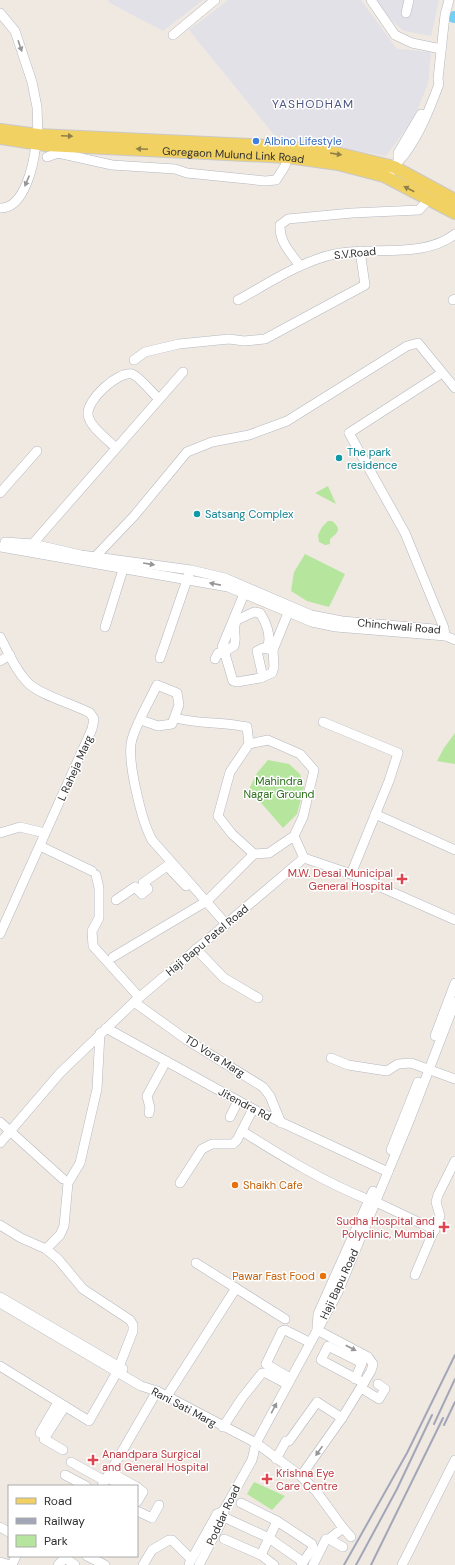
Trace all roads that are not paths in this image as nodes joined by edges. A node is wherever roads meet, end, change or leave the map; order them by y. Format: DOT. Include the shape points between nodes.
graph roads {
  1 [pos="215,0"];
  2 [pos="371,0"];
  3 [pos="409,0"];
  4 [pos="449,0"];
  5 [pos="0,13"];
  6 [pos="406,13"];
  7 [pos="173,35"];
  8 [pos="441,49"];
  9 [pos="0,130"];
  10 [pos="0,138"];
  11 [pos="37,139"];
  12 [pos="262,151"];
  13 [pos="47,157"];
  14 [pos="288,157"];
  15 [pos="393,168"];
  16 [pos="429,199"];
  17 [pos="455,200"];
  18 [pos="0,208"];
  19 [pos="455,213"];
  20 [pos="455,234"];
  21 [pos="360,251"];
  22 [pos="300,266"];
  23 [pos="238,300"];
  24 [pos="134,360"];
  25 [pos="183,372"];
  26 [pos="442,373"];
  27 [pos="455,388"];
  28 [pos="159,400"];
  29 [pos="116,448"];
  30 [pos="37,451"];
  31 [pos="0,493"];
  32 [pos="0,541"];
  33 [pos="0,547"];
  34 [pos="30,548"];
  35 [pos="92,560"];
  36 [pos="124,565"];
  37 [pos="189,575"];
  38 [pos="246,591"];
  39 [pos="292,610"];
  40 [pos="105,627"];
  41 [pos="369,627"];
  42 [pos="286,631"];
  43 [pos="445,633"];
  44 [pos="455,634"];
  45 [pos="0,637"];
  46 [pos="455,640"];
  47 [pos="270,648"];
  48 [pos="224,650"];
  49 [pos="10,655"];
  50 [pos="160,658"];
  51 [pos="215,659"];
  52 [pos="0,661"];
  53 [pos="263,677"];
  54 [pos="175,718"];
  55 [pos="141,720"];
  56 [pos="323,722"];
  57 [pos="249,744"];
  58 [pos="376,814"];
  59 [pos="0,833"];
  60 [pos="45,833"];
  61 [pos="294,836"];
  62 [pos="40,846"];
  63 [pos="455,850"];
  64 [pos="254,854"];
  65 [pos="304,858"];
  66 [pos="351,874"];
  67 [pos="116,900"];
  68 [pos="204,902"];
  69 [pos="455,920"];
  70 [pos="226,924"];
  71 [pos="0,934"];
  72 [pos="196,949"];
  73 [pos="113,958"];
  74 [pos="455,983"];
  75 [pos="258,998"];
  76 [pos="136,999"];
  77 [pos="453,999"];
  78 [pos="103,1031"];
  79 [pos="331,1058"];
  80 [pos="166,1061"];
  81 [pos="427,1068"];
  82 [pos="455,1079"];
  83 [pos="238,1101"];
  84 [pos="253,1109"];
  85 [pos="149,1112"];
  86 [pos="230,1117"];
  87 [pos="0,1122"];
  88 [pos="281,1123"];
  89 [pos="10,1131"];
  90 [pos="242,1131"];
  91 [pos="0,1143"];
  92 [pos="455,1161"];
  93 [pos="385,1171"];
  94 [pos="63,1179"];
  95 [pos="180,1183"];
  96 [pos="373,1199"];
  97 [pos="0,1225"];
  98 [pos="435,1230"];
  99 [pos="46,1249"];
  100 [pos="196,1263"];
  101 [pos="415,1275"];
  102 [pos="236,1288"];
  103 [pos="1,1302"];
  104 [pos="285,1319"];
  105 [pos="316,1330"];
  106 [pos="309,1342"];
  107 [pos="0,1366"];
  108 [pos="118,1369"];
  109 [pos="289,1381"];
  110 [pos="360,1384"];
  111 [pos="378,1384"];
  112 [pos="153,1389"];
  113 [pos="167,1396"];
  114 [pos="61,1404"];
  115 [pos="342,1418"];
  116 [pos="223,1427"];
  117 [pos="40,1433"];
  118 [pos="256,1443"];
  119 [pos="63,1450"];
  120 [pos="276,1459"];
  121 [pos="455,1460"];
  122 [pos="70,1462"];
  123 [pos="65,1475"];
  124 [pos="301,1476"];
  125 [pos="106,1479"];
  126 [pos="84,1485"];
  127 [pos="119,1485"];
  128 [pos="128,1485"];
  129 [pos="138,1488"];
  130 [pos="138,1500"];
  131 [pos="241,1503"];
  132 [pos="160,1505"];
  133 [pos="138,1511"];
  134 [pos="222,1514"];
  135 [pos="278,1521"];
  136 [pos="336,1534"];
  137 [pos="351,1537"];
  138 [pos="269,1538"];
  139 [pos="224,1539"];
  140 [pos="343,1547"];
  141 [pos="261,1556"];
  142 [pos="0,1557"];
  143 [pos="15,1557"];
  144 [pos="89,1557"];
  145 [pos="69,1559"];
  146 [pos="188,1563"];
  147 [pos="7,1564"];
  148 [pos="302,1564"];
  149 [pos="58,1565"];
  150 [pos="105,1565"];
  151 [pos="140,1565"];
  152 [pos="200,1565"];
  153 [pos="273,1565"];
  154 [pos="313,1565"];
  155 [pos="402,1565"];
  1 -- 7 [label="street"];
  2 -- 8 [label="street" via="395,35 412,43"];
  3 -- 6 [label="street"];
  4 -- 8 [label="street"];
  5 -- 11 [label="street, one-way" via="15,31 32,82 37,107"];
  8 -- 15 [label="street" via="438,79 434,82 430,100 403,150 398,153"];
  9 -- 11 [label="main road, Goregaon Mulund Link Road"];
  10 -- 11 [label="main road, Goregaon Mulund Link Road"];
  11 -- 12 [label="main road, Goregaon Mulund Link Road"];
  11 -- 18 [label="street, one-way" via="33,166 18,200 13,205"];
  12 -- 14 [label="main road, Goregaon Mulund Link Road"];
  12 -- 15 [label="main road, Goregaon Mulund Link Road, one-way" via="292,148 340,154"];
  13 -- 14 [label="street" via="58,153 112,165 265,181 276,180"];
  14 -- 15 [label="main road, Goregaon Mulund Link Road"];
  16 -- 15 [label="main road, Goregaon Mulund Link Road, one-way"];
  15 -- 17 [label="main road, Goregaon Mulund Link Road"];
  16 -- 19 [label="main road, Goregaon Mulund Link Road"];
  16 -- 22 [label="street" via="419,210 288,219 280,225 279,234"];
  20 -- 21 [label="street, S.V.Road" via="438,244 424,248"];
  21 -- 22 [label="street, S.V.Road" via="335,254"];
  21 -- 24 [label="street" via="365,285 265,339 229,339 179,344 145,352"];
  22 -- 23 [label="street, S.V.Road"];
  25 -- 28 [label="street"];
  26 -- 27 [label="street"];
  26 -- 35 [label="street" via="418,343 407,346 287,421 249,435 212,442 187,452 134,516"];
  26 -- 43 [label="street" via="348,433 405,533"];
  28 -- 29 [label="street"];
  28 -- 29 [label="street" via="134,375 126,373 114,379 99,393 90,404 90,422"];
  29 -- 34 [label="street"];
  30 -- 31 [label="street"];
  32 -- 34 [label="street"];
  33 -- 34 [label="street"];
  34 -- 35 [label="street"];
  35 -- 36 [label="street"];
  36 -- 37 [label="street"];
  36 -- 40 [label="street"];
  37 -- 38 [label="street"];
  37 -- 50 [label="street"];
  38 -- 39 [label="street"];
  38 -- 48 [label="street"];
  39 -- 41 [label="street, Chinchwali Road"];
  39 -- 41 [label="street" via="312,622 336,627"];
  39 -- 42 [label="street"];
  39 -- 47 [label="street"];
  41 -- 43 [label="street, Chinchwali Road"];
  43 -- 44 [label="street, Chinchwali Road"];
  43 -- 46 [label="street"];
  45 -- 49 [label="street, L Raheja Marg"];
  47 -- 48 [label="street" via="265,620 260,613 254,612 235,622 236,641 234,646"];
  47 -- 53 [label="street" via="274,667 272,673"];
  47 -- 53 [label="street" via="256,652"];
  48 -- 51 [label="street" via="218,653"];
  48 -- 53 [label="street" via="234,681"];
  49 -- 52 [label="street"];
  49 -- 60 [label="street, L Raheja Marg" via="14,665 29,684 90,713 94,719 92,730"];
  54 -- 55 [label="street" via="172,724 158,726"];
  54 -- 55 [label="street" via="179,705 177,693 156,685"];
  54 -- 57 [label="street" via="247,727"];
  55 -- 68 [label="street" via="132,740 131,761 146,830"];
  56 -- 58 [label="street" via="398,753"];
  57 -- 61 [label="street" via="268,740 300,754 314,770 303,817"];
  57 -- 64 [label="street" via="230,772 218,816 232,834"];
  58 -- 63 [label="street"];
  58 -- 66 [label="street"];
  59 -- 60 [label="street" via="20,827"];
  60 -- 62 [label="street, L Raheja Marg"];
  61 -- 64 [label="street" via="270,853"];
  61 -- 65 [label="street"];
  62 -- 71 [label="street, L Raheja Marg"];
  62 -- 76 [label="street, TD Vora Marg" via="94,873 99,888 99,918 92,931 93,946"];
  64 -- 68 [label="street"];
  65 -- 66 [label="street"];
  65 -- 70 [label="street, Haji Bapu Patel Road"];
  66 -- 69 [label="street"];
  67 -- 68 [label="street" via="135,887 142,894 148,889 143,882 167,866"];
  68 -- 70 [label="street"];
  68 -- 73 [label="street"];
  70 -- 72 [label="street, Haji Bapu Patel Road"];
  72 -- 75 [label="street" via="224,978"];
  72 -- 76 [label="street, Haji Bapu Patel Road"];
  74 -- 77 [label="street, Haji Bapu Road"];
  76 -- 78 [label="street, Haji Bapu Patel Road"];
  76 -- 88 [label="street, TD Vora Marg" via="187,1040 263,1086"];
  77 -- 81 [label="street, Haji Bapu Road"];
  78 -- 80 [label="street, Jitendra Rd"];
  78 -- 89 [label="street, Haji Bapu Patel Road" via="60,1073"];
  78 -- 99 [label="street" via="97,1089 80,1163 68,1183 64,1226 60,1235"];
  79 -- 81 [label="street" via="348,1065 387,1071 398,1064 411,1062"];
  80 -- 83 [label="street, Jitendra Rd"];
  80 -- 85 [label="street" via="147,1096"];
  81 -- 82 [label="street"];
  81 -- 93 [label="street, Haji Bapu Road"];
  83 -- 84 [label="street, Jitendra Rd"];
  83 -- 86 [label="street"];
  84 -- 88 [label="street, Jitendra Rd"];
  84 -- 90 [label="street"];
  87 -- 89 [label="street"];
  88 -- 93 [label="street, Jitendra Rd"];
  89 -- 91 [label="street, Haji Bapu Patel Road"];
  89 -- 94 [label="street"];
  90 -- 95 [label="street" via="233,1144 212,1144 202,1149"];
  90 -- 96 [label="street" via="297,1166 348,1192"];
  92 -- 98 [label="street" via="438,1195 436,1202 440,1216"];
  93 -- 96 [label="street, Haji Bapu Road"];
  96 -- 98 [label="street"];
  96 -- 105 [label="street, Haji Bapu Road" via="332,1294 326,1317"];
  97 -- 99 [label="street" via="20,1238"];
  98 -- 101 [label="street"];
  99 -- 108 [label="street" via="58,1259 83,1290 130,1320 133,1331"];
  100 -- 102 [label="street"];
  102 -- 104 [label="street"];
  102 -- 113 [label="street"];
  103 -- 108 [label="street, Rani Sati Marg"];
  105 -- 106 [label="street, Haji Bapu Road"];
  105 -- 110 [label="street, one-way" via="371,1360 371,1371"];
  106 -- 109 [label="street, Haji Bapu Road"];
  106 -- 109 [label="street" via="285,1330 282,1331 266,1364"];
  107 -- 114 [label="street"];
  108 -- 112 [label="street, Rani Sati Marg" via="141,1386"];
  108 -- 114 [label="street" via="89,1421"];
  109 -- 116 [label="street" via="262,1373"];
  118 -- 109 [label="street, Poddar Road, one-way"];
  110 -- 110 [label="street" via="318,1358 329,1345 361,1362"];
  110 -- 111 [label="street" via="379,1399 385,1389"];
  110 -- 115 [label="street"];
  112 -- 113 [label="street, Rani Sati Marg"];
  112 -- 125 [label="street"];
  113 -- 116 [label="street, Rani Sati Marg"];
  114 -- 117 [label="street"];
  114 -- 119 [label="street" via="44,1439"];
  115 -- 120 [label="street" via="317,1402 291,1439 286,1441"];
  115 -- 124 [label="street, one-way"];
  116 -- 118 [label="street, Rani Sati Marg"];
  118 -- 120 [label="street, Rani Sati Marg"];
  118 -- 134 [label="street, Poddar Road" via="252,1460"];
  120 -- 124 [label="street, Rani Sati Marg"];
  121 -- 155 [label="street"];
  122 -- 125 [label="street"];
  123 -- 126 [label="street"];
  124 -- 136 [label="street, Rani Sati Marg" via="316,1491"];
  125 -- 127 [label="street"];
  125 -- 128 [label="street"];
  129 -- 130 [label="street" via="143,1492"];
  131 -- 135 [label="street"];
  132 -- 133 [label="street" via="152,1518"];
  134 -- 138 [label="street"];
  134 -- 146 [label="street"];
  134 -- 152 [label="street, Poddar Road"];
  135 -- 138 [label="street"];
  135 -- 148 [label="street" via="313,1545"];
  136 -- 137 [label="street, Rani Sati Marg"];
  136 -- 140 [label="street"];
  136 -- 154 [label="street" via="324,1541"];
  138 -- 141 [label="street"];
  138 -- 148 [label="street"];
  139 -- 141 [label="street"];
  141 -- 153 [label="street"];
  142 -- 147 [label="street"];
  143 -- 147 [label="street"];
  144 -- 150 [label="street"];
  145 -- 149 [label="street"];
  146 -- 151 [label="street" via="172,1540 169,1540 152,1550"];
}
